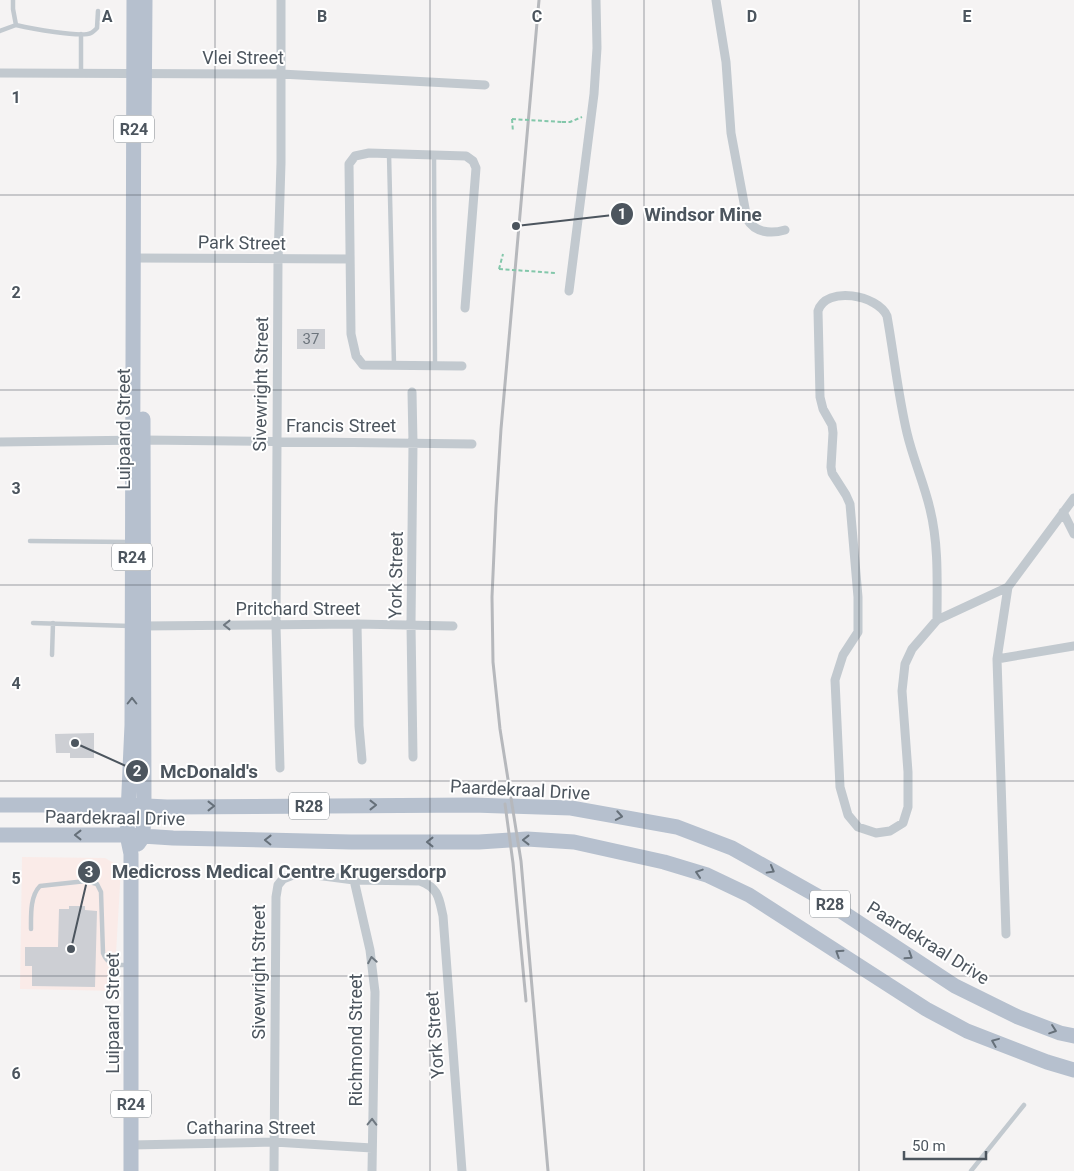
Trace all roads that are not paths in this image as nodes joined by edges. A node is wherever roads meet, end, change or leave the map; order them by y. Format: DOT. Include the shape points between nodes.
graph roads {
  1 [pos="13,0"];
  2 [pos="134,0"];
  3 [pos="145,0"];
  4 [pos="281,0"];
  5 [pos="596,0"];
  6 [pos="716,0"];
  7 [pos="98,12"];
  8 [pos="16,25"];
  9 [pos="0,31"];
  10 [pos="81,34"];
  11 [pos="0,73"];
  12 [pos="81,73"];
  13 [pos="139,74"];
  14 [pos="281,74"];
  15 [pos="485,85"];
  16 [pos="389,154"];
  17 [pos="434,155"];
  18 [pos="785,230"];
  19 [pos="138,258"];
  20 [pos="350,259"];
  21 [pos="278,260"];
  22 [pos="569,291"];
  23 [pos="465,308"];
  24 [pos="394,365"];
  25 [pos="435,366"];
  26 [pos="462,366"];
  27 [pos="412,392"];
  28 [pos="137,440"];
  29 [pos="0,442"];
  30 [pos="276,442"];
  31 [pos="413,443"];
  32 [pos="472,444"];
  33 [pos="1074,498"];
  34 [pos="1063,512"];
  35 [pos="1074,534"];
  36 [pos="30,541"];
  37 [pos="132,542"];
  38 [pos="1008,587"];
  39 [pos="937,620"];
  40 [pos="33,623"];
  41 [pos="53,624"];
  42 [pos="357,624"];
  43 [pos="276,625"];
  44 [pos="411,625"];
  45 [pos="137,626"];
  46 [pos="454,626"];
  47 [pos="1074,646"];
  48 [pos="52,655"];
  49 [pos="998,659"];
  50 [pos="138,724"];
  51 [pos="413,757"];
  52 [pos="362,760"];
  53 [pos="280,768"];
  54 [pos="0,805"];
  55 [pos="128,805"];
  56 [pos="144,806"];
  57 [pos="127,835"];
  58 [pos="0,836"];
  59 [pos="143,837"];
  60 [pos="132,854"];
  61 [pos="354,880"];
  62 [pos="439,898"];
  63 [pos="31,929"];
  64 [pos="1006,934"];
  65 [pos="132,965"];
  66 [pos="1074,1036"];
  67 [pos="1074,1070"];
  68 [pos="1024,1105"];
  69 [pos="274,1142"];
  70 [pos="131,1145"];
  71 [pos="372,1148"];
  72 [pos="131,1171"];
  73 [pos="274,1171"];
  74 [pos="372,1171"];
  75 [pos="462,1171"];
  76 [pos="971,1171"];
  1 -- 8 [label="lane"];
  2 -- 13 [label="main road, Luipaard Street / R24"];
  3 -- 13 [label="main road, Luipaard Street / R24"];
  4 -- 14 [label="street, Sivewright Street"];
  5 -- 22 [label="street" via="594,94"];
  6 -- 18 [label="street" via="726,62 731,132 747,219 761,230"];
  7 -- 10 [label="lane" via="97,28 91,33"];
  8 -- 9 [label="lane"];
  8 -- 10 [label="lane"];
  10 -- 12 [label="lane"];
  11 -- 12 [label="street, Vlei Street"];
  12 -- 13 [label="street, Vlei Street"];
  13 -- 14 [label="street, Vlei Street"];
  13 -- 19 [label="main road, Luipaard Street / R24"];
  14 -- 15 [label="street, Vlei Street"];
  14 -- 21 [label="street, Sivewright Street"];
  16 -- 17 [label="street"];
  16 -- 20 [label="street" via="355,156 349,164"];
  16 -- 24 [label="lane"];
  17 -- 23 [label="street" via="466,156 476,168"];
  17 -- 25 [label="lane"];
  19 -- 21 [label="street, Park Street"];
  19 -- 28 [label="main road, Luipaard Street / R24"];
  20 -- 21 [label="street, Park Street"];
  20 -- 24 [label="street" via="351,334 356,356 363,365"];
  21 -- 30 [label="street, Sivewright Street"];
  24 -- 25 [label="street"];
  25 -- 26 [label="street"];
  27 -- 31 [label="street, York Street"];
  28 -- 29 [label="street, Francis Street"];
  28 -- 30 [label="street, Francis Street"];
  28 -- 37 [label="main road, Luipaard Street / R24"];
  28 -- 45 [label="main road, Luipaard Street / R24"];
  30 -- 31 [label="street, Francis Street"];
  30 -- 43 [label="street, Sivewright Street"];
  31 -- 32 [label="street, Francis Street"];
  31 -- 44 [label="street, York Street"];
  33 -- 34 [label="street"];
  34 -- 35 [label="street"];
  34 -- 38 [label="street"];
  36 -- 37 [label="lane"];
  37 -- 45 [label="main road, Luipaard Street / R24"];
  38 -- 39 [label="street"];
  38 -- 49 [label="street"];
  39 -- 39 [label="street" via="912,649 905,664 902,691 908,807 903,823 890,831 876,833 858,827 848,815 840,787 835,680 843,655 858,632 858,597 850,504 830,467 832,425 820,397 818,311 822,302 834,297 863,298 882,308 887,316 906,430 931,512 938,556"];
  40 -- 41 [label="lane"];
  41 -- 45 [label="lane"];
  41 -- 48 [label="lane"];
  42 -- 43 [label="street, Pritchard Street"];
  42 -- 44 [label="street, Pritchard Street"];
  42 -- 52 [label="street"];
  43 -- 45 [label="street, Pritchard Street, one-way"];
  43 -- 53 [label="street, Sivewright Street"];
  44 -- 46 [label="street, Pritchard Street"];
  44 -- 51 [label="street, York Street"];
  45 -- 50 [label="main road, Luipaard Street / R24"];
  47 -- 49 [label="street"];
  49 -- 64 [label="street"];
  50 -- 55 [label="main road, Luipaard Street / R24"];
  50 -- 56 [label="main road, Luipaard Street / R24"];
  54 -- 55 [label="main road, Paardekraal Drive / R28"];
  55 -- 56 [label="main road, Paardekraal Drive / R28"];
  55 -- 57 [label="main road, Luipaard Street / R24"];
  56 -- 59 [label="main road, Luipaard Street / R24"];
  56 -- 66 [label="main road, Paardekraal Drive / R28, one-way" via="473,805 571,808 676,827 732,848 821,898 955,986 1018,1017"];
  57 -- 58 [label="main road, Paardekraal Drive / R28, one-way"];
  57 -- 59 [label="main road, Paardekraal Drive / R28"];
  57 -- 60 [label="main road, Luipaard Street / R24"];
  59 -- 60 [label="main road"];
  67 -- 59 [label="main road, Paardekraal Drive / R28, one-way" via="967,1031 926,1009 749,895 707,876 664,862 574,842 527,839 351,842"];
  60 -- 65 [label="main road, Luipaard Street / R24"];
  61 -- 62 [label="street, Sivewright Street" via="420,881 430,885"];
  61 -- 69 [label="street, Sivewright Street" via="308,874 293,875 278,885"];
  71 -- 61 [label="street, Richmond Street, one-way" via="376,992"];
  62 -- 75 [label="street, York Street" via="446,951"];
  63 -- 65 [label="lane" via="35,891 40,886 86,881 97,884 101,892 106,960 112,964"];
  65 -- 70 [label="main road, Luipaard Street / R24"];
  68 -- 76 [label="lane"];
  69 -- 70 [label="street, Catharina Street"];
  69 -- 71 [label="street, Catharina Street"];
  69 -- 73 [label="street, Sivewright Street"];
  70 -- 72 [label="main road, Luipaard Street / R24"];
  71 -- 74 [label="street, Richmond Street"];
}
